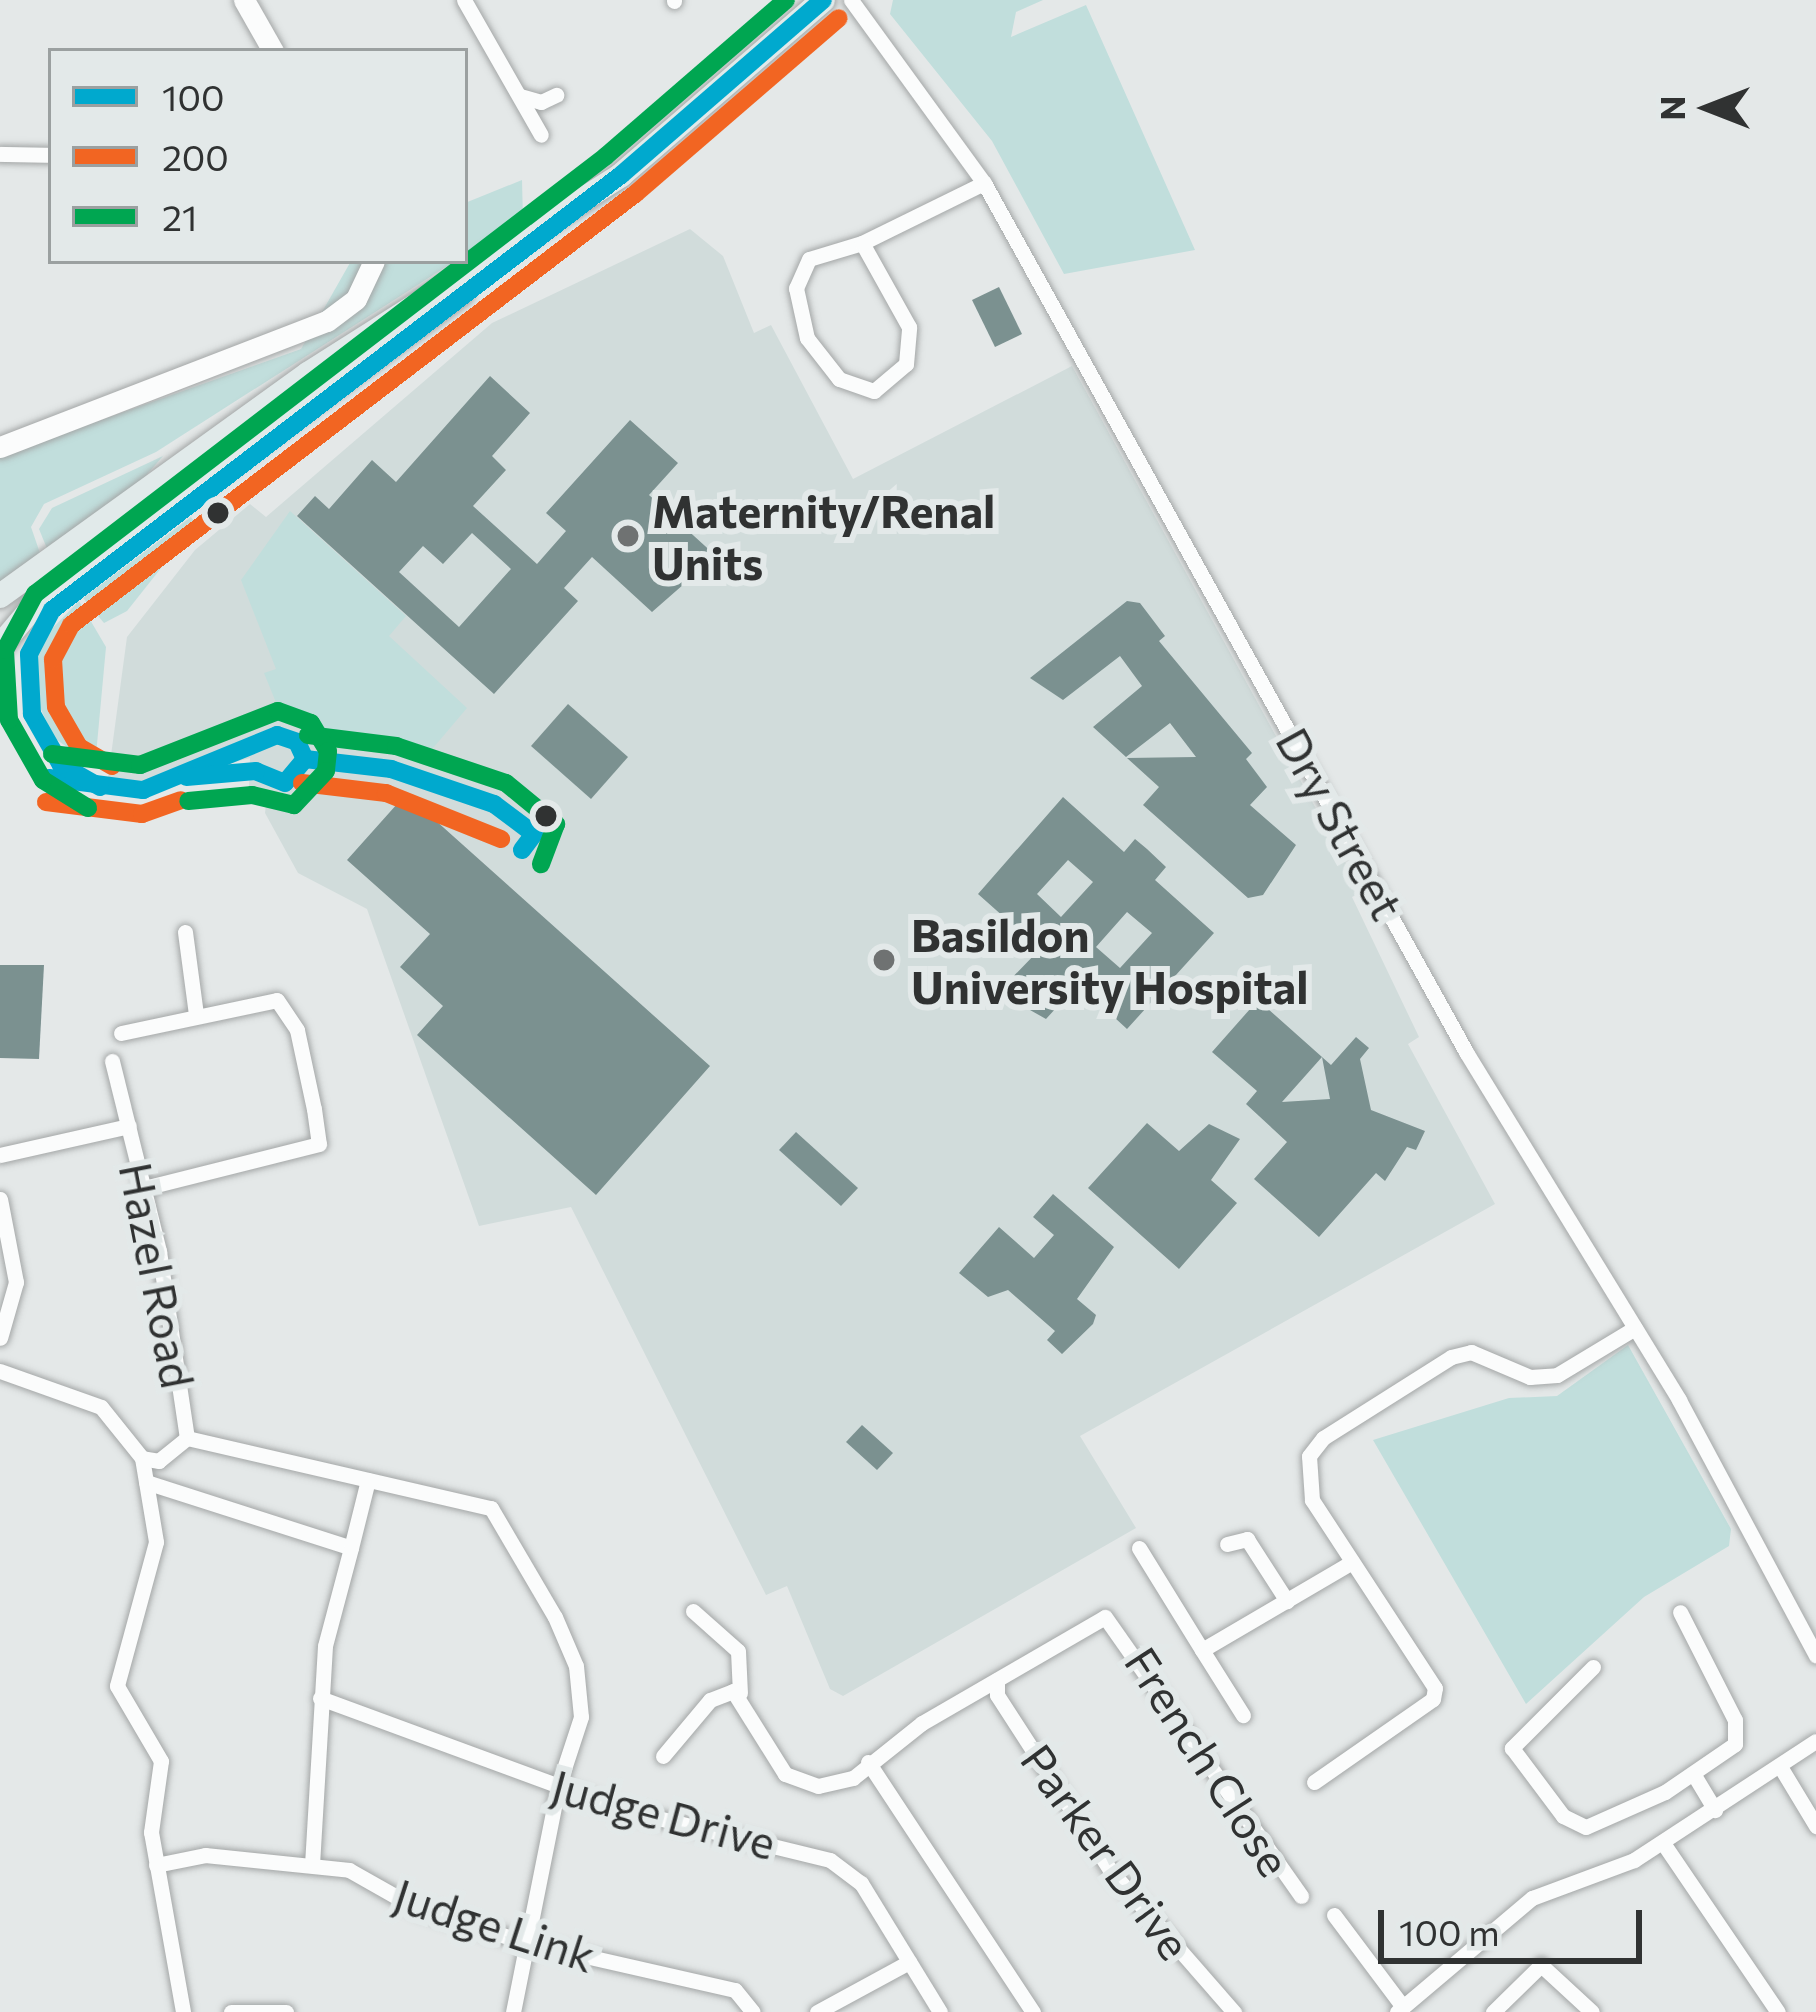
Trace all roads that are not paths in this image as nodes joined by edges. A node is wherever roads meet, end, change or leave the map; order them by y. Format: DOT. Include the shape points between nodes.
graph roads {
  1 [pos="244,0"];
  2 [pos="464,0"];
  3 [pos="824,0"];
  4 [pos="851,0"];
  5 [pos="271,48"];
  6 [pos="556,94"];
  7 [pos="519,95"];
  8 [pos="542,135"];
  9 [pos="0,154"];
  10 [pos="48,155"];
  11 [pos="984,183"];
  12 [pos="862,243"];
  13 [pos="509,252"];
  14 [pos="373,264"];
  15 [pos="0,447"];
  16 [pos="0,596"];
  17 [pos="0,646"];
  18 [pos="185,932"];
  19 [pos="196,1014"];
  20 [pos="121,1033"];
  21 [pos="112,1061"];
  22 [pos="129,1126"];
  23 [pos="0,1155"];
  24 [pos="144,1189"];
  25 [pos="0,1198"];
  26 [pos="1635,1328"];
  27 [pos="0,1338"];
  28 [pos="0,1371"];
  29 [pos="187,1438"];
  30 [pos="142,1459"];
  31 [pos="368,1480"];
  32 [pos="146,1482"];
  33 [pos="1227,1544"];
  34 [pos="351,1548"];
  35 [pos="1139,1548"];
  36 [pos="1352,1562"];
  37 [pos="1287,1601"];
  38 [pos="693,1610"];
  39 [pos="1680,1612"];
  40 [pos="1202,1650"];
  41 [pos="1816,1656"];
  42 [pos="1593,1667"];
  43 [pos="997,1680"];
  44 [pos="740,1693"];
  45 [pos="320,1698"];
  46 [pos="1243,1715"];
  47 [pos="1816,1741"];
  48 [pos="663,1756"];
  49 [pos="868,1762"];
  50 [pos="1781,1768"];
  51 [pos="1694,1775"];
  52 [pos="1313,1782"];
  53 [pos="558,1787"];
  54 [pos="1714,1810"];
  55 [pos="1816,1826"];
  56 [pos="1663,1843"];
  57 [pos="313,1864"];
  58 [pos="156,1865"];
  59 [pos="1301,1895"];
  60 [pos="1334,1915"];
  61 [pos="528,1943"];
  62 [pos="909,1962"];
  63 [pos="1400,2010"];
  64 [pos="184,2012"];
  65 [pos="231,2012"];
  66 [pos="286,2012"];
  67 [pos="513,2012"];
  68 [pos="753,2012"];
  69 [pos="817,2012"];
  70 [pos="940,2012"];
  71 [pos="1034,2012"];
  72 [pos="1234,2012"];
  73 [pos="1493,2012"];
  74 [pos="1592,2012"];
  75 [pos="1778,2012"];
  1 -- 5 [label="street"];
  2 -- 7 [label="street"];
  3 -- 13 [label="main road" via="621,175"];
  4 -- 11 [label="street, Dry Street"];
  6 -- 7 [label="street" via="541,102"];
  7 -- 8 [label="street"];
  9 -- 10 [label="street"];
  11 -- 12 [label="street"];
  11 -- 26 [label="street, Dry Street" via="1466,1052"];
  12 -- 12 [label="street" via="909,327 906,364 874,391 839,380 807,338 796,288 809,259"];
  13 -- 16 [label="main road" via="308,374"];
  13 -- 17 [label="main road" via="377,360 33,608"];
  14 -- 15 [label="street" via="356,299 327,321"];
  18 -- 19 [label="street"];
  19 -- 20 [label="street"];
  19 -- 24 [label="street" via="278,1000 297,1030 319,1144"];
  21 -- 22 [label="street, Hazel Road"];
  22 -- 23 [label="street"];
  22 -- 24 [label="street, Hazel Road"];
  24 -- 29 [label="street, Hazel Road"];
  25 -- 27 [label="street" via="16,1282"];
  26 -- 36 [label="street" via="1557,1375 1530,1377 1472,1352 1450,1357 1323,1438 1309,1456 1312,1500"];
  26 -- 41 [label="street, Dry Street"];
  28 -- 30 [label="street" via="101,1407"];
  29 -- 30 [label="street, Hazel Road" via="159,1461"];
  29 -- 31 [label="street"];
  30 -- 32 [label="street"];
  31 -- 34 [label="street"];
  31 -- 53 [label="street" via="491,1508 576,1666 581,1717"];
  32 -- 34 [label="street"];
  32 -- 58 [label="street" via="156,1542 117,1686 161,1761"];
  33 -- 37 [label="street" via="1247,1539"];
  34 -- 45 [label="street"];
  35 -- 40 [label="street"];
  36 -- 37 [label="street"];
  36 -- 52 [label="street" via="1435,1688 1433,1700"];
  37 -- 40 [label="street"];
  38 -- 44 [label="street" via="738,1651"];
  39 -- 51 [label="street" via="1737,1729 1730,1751"];
  40 -- 46 [label="street"];
  42 -- 51 [label="street" via="1512,1748 1563,1816 1601,1823"];
  43 -- 49 [label="street"];
  43 -- 59 [label="street, French Close" via="1096,1619 1116,1621"];
  43 -- 72 [label="street, Parker Drive" via="997,1695 1110,1870"];
  44 -- 48 [label="street" via="710,1700"];
  44 -- 49 [label="street" via="785,1774 828,1785"];
  45 -- 53 [label="street, Judge Drive"];
  45 -- 57 [label="street"];
  47 -- 50 [label="street"];
  49 -- 71 [label="street"];
  50 -- 54 [label="street"];
  50 -- 55 [label="street"];
  51 -- 54 [label="street"];
  53 -- 61 [label="street"];
  53 -- 62 [label="street, Judge Drive" via="830,1860 861,1883"];
  54 -- 56 [label="street"];
  56 -- 63 [label="street" via="1532,1898"];
  56 -- 75 [label="street"];
  57 -- 58 [label="street, Judge Link" via="205,1855"];
  57 -- 61 [label="street, Judge Link"];
  58 -- 64 [label="street"];
  60 -- 63 [label="street"];
  61 -- 67 [label="street"];
  61 -- 68 [label="street, Judge Link" via="735,1990"];
  62 -- 69 [label="street"];
  62 -- 70 [label="street, Judge Drive"];
  65 -- 66 [label="street"];
  73 -- 74 [label="street" via="1541,1965"];
}
